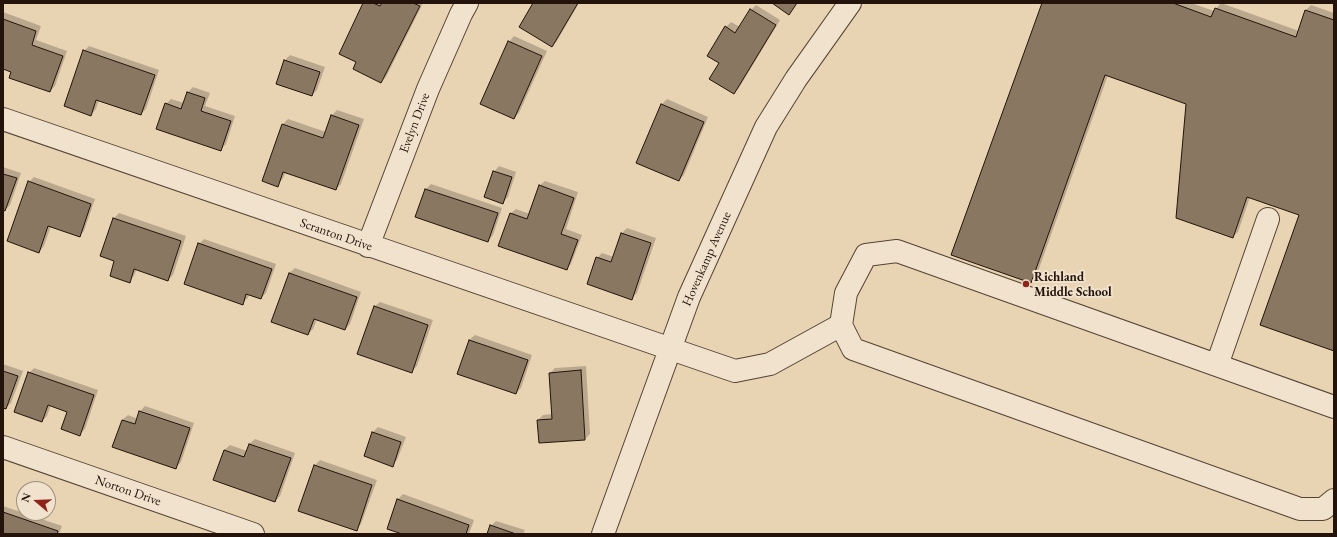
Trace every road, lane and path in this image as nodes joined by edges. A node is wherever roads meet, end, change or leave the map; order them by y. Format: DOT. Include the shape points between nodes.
graph roads {
  1 [pos="467,3"];
  2 [pos="850,3"];
  3 [pos="3,119"];
  4 [pos="1268,219"];
  5 [pos="368,246"];
  6 [pos="841,324"];
  7 [pos="669,349"];
  8 [pos="1217,365"];
  9 [pos="1334,407"];
  10 [pos="3,447"];
  11 [pos="1334,500"];
  12 [pos="253,534"];
  13 [pos="603,534"];
  1 -- 5 [label="street, Evelyn Drive" via="428,89"];
  2 -- 7 [label="street, Hovenkamp Avenue" via="796,79 766,127 688,297"];
  3 -- 5 [label="street, Scranton Drive"];
  4 -- 8 [label="street"];
  5 -- 7 [label="street, Scranton Drive"];
  6 -- 7 [label="street, Scranton Drive" via="770,364 735,372"];
  6 -- 8 [label="street" via="846,293 866,255 897,251"];
  6 -- 11 [label="street" via="853,349 1292,507 1323,509"];
  7 -- 13 [label="street, Hovenkamp Avenue"];
  8 -- 9 [label="street"];
  10 -- 12 [label="street, Norton Drive"];
}
